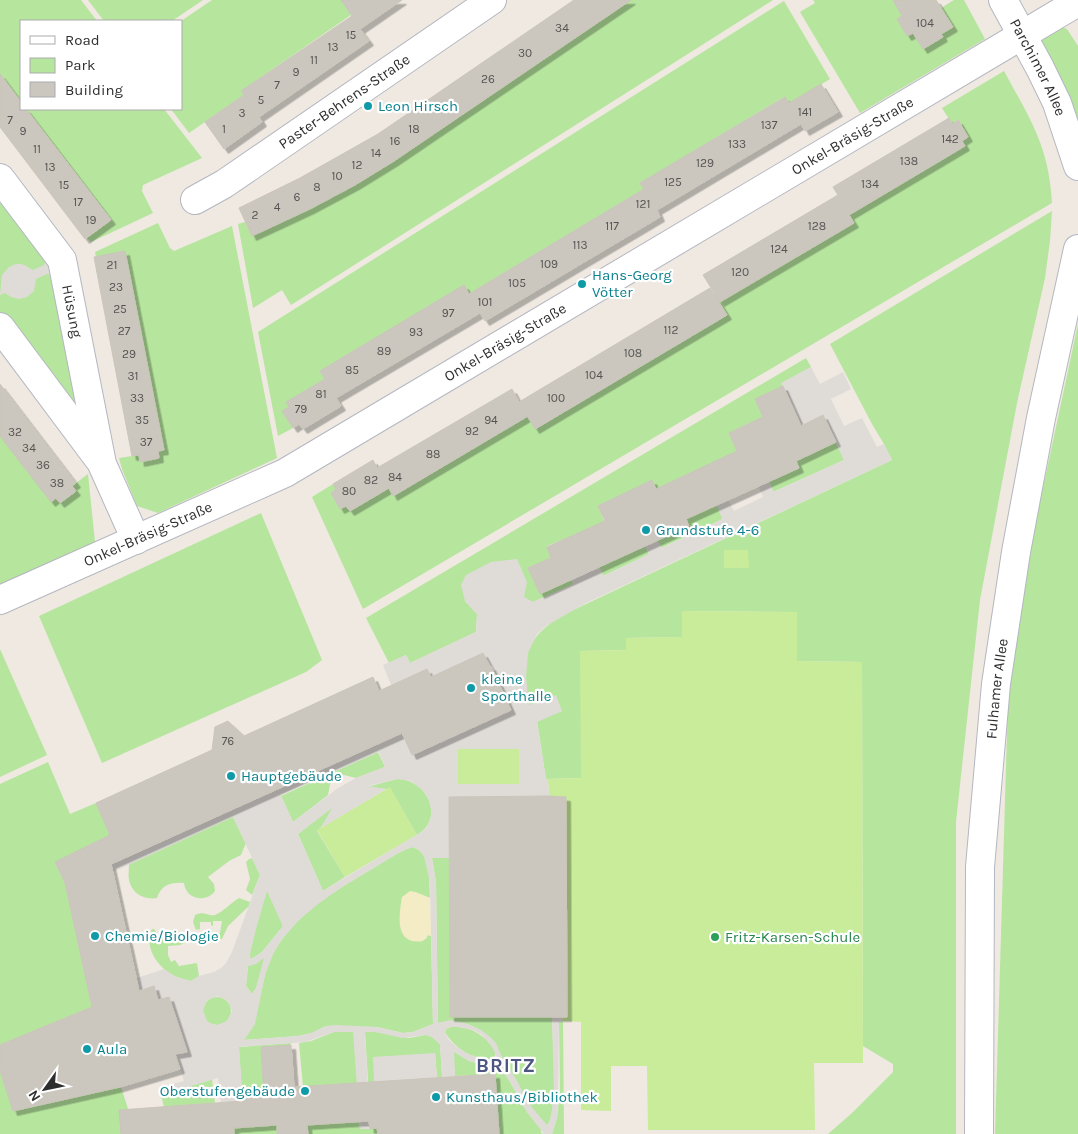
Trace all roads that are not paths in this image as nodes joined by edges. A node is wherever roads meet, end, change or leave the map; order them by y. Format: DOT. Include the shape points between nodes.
graph roads {
  1 [pos="492,0"];
  2 [pos="1003,0"];
  3 [pos="1072,9"];
  4 [pos="1023,36"];
  5 [pos="1078,166"];
  6 [pos="0,178"];
  7 [pos="195,200"];
  8 [pos="1078,249"];
  9 [pos="0,327"];
  10 [pos="102,464"];
  11 [pos="136,540"];
  12 [pos="0,600"];
  13 [pos="979,1134"];
  1 -- 7 [label="street, Paster-Behrens-Straße" via="224,184"];
  2 -- 4 [label="street, Parchimer Allee"];
  3 -- 4 [label="street, Onkel-Bräsig-Straße"];
  4 -- 5 [label="street, Parchimer Allee" via="1057,103"];
  4 -- 11 [label="street, Onkel-Bräsig-Straße" via="285,473"];
  6 -- 10 [label="street, Hüsung" via="62,260"];
  8 -- 13 [label="street, Fulhamer Allee" via="1041,418 996,684 980,867"];
  9 -- 10 [label="street, Hüsung"];
  10 -- 11 [label="street, Hüsung"];
  11 -- 12 [label="street, Onkel-Bräsig-Straße"];
}
